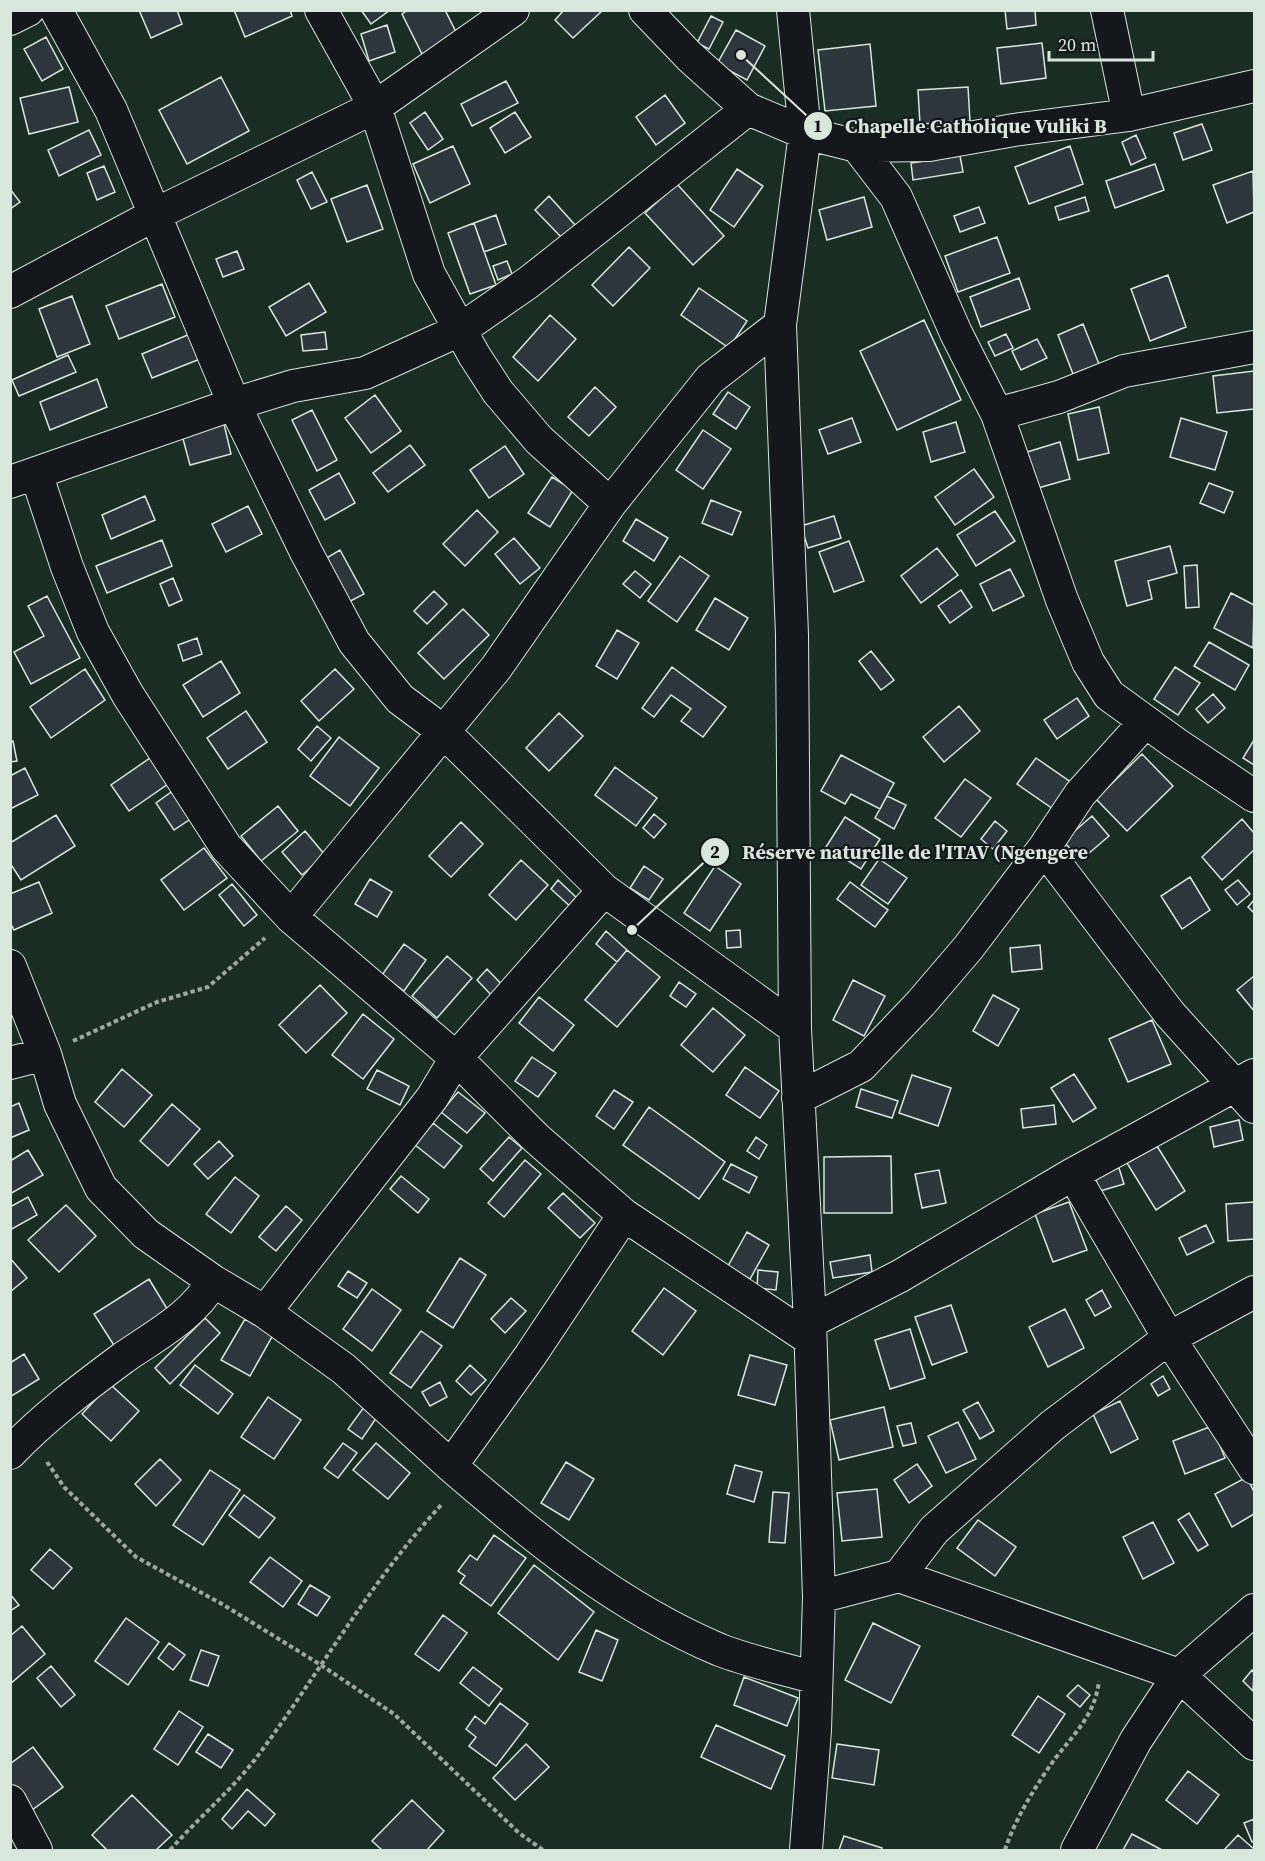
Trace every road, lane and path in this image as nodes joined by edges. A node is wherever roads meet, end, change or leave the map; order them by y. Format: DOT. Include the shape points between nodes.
graph roads {
  1 [pos="28,10"];
  2 [pos="56,10"];
  3 [pos="321,10"];
  4 [pos="513,10"];
  5 [pos="645,10"];
  6 [pos="793,10"];
  7 [pos="1107,10"];
  8 [pos="10,19"];
  9 [pos="1254,86"];
  10 [pos="375,107"];
  11 [pos="748,110"];
  12 [pos="1129,115"];
  13 [pos="805,133"];
  14 [pos="857,146"];
  15 [pos="156,214"];
  16 [pos="10,292"];
  17 [pos="780,325"];
  18 [pos="460,330"];
  19 [pos="1254,347"];
  20 [pos="234,404"];
  21 [pos="998,414"];
  22 [pos="23,477"];
  23 [pos="610,504"];
  24 [pos="1145,722"];
  25 [pos="443,731"];
  26 [pos="1254,796"];
  27 [pos="1044,848"];
  28 [pos="604,890"];
  29 [pos="291,917"];
  30 [pos="10,966"];
  31 [pos="795,1028"];
  32 [pos="45,1053"];
  33 [pos="456,1058"];
  34 [pos="10,1063"];
  35 [pos="1248,1089"];
  36 [pos="798,1098"];
  37 [pos="1073,1174"];
  38 [pos="624,1215"];
  39 [pos="213,1281"];
  40 [pos="1254,1292"];
  41 [pos="265,1312"];
  42 [pos="810,1331"];
  43 [pos="1169,1338"];
  44 [pos="19,1443"];
  45 [pos="1254,1468"];
  46 [pos="458,1472"];
  47 [pos="899,1576"];
  48 [pos="819,1597"];
  49 [pos="1254,1610"];
  50 [pos="1100,1647"];
  51 [pos="321,1665"];
  52 [pos="1179,1676"];
  53 [pos="816,1678"];
  54 [pos="1254,1744"];
  55 [pos="10,1801"];
  56 [pos="36,1851"];
  57 [pos="170,1851"];
  58 [pos="543,1851"];
  59 [pos="806,1851"];
  60 [pos="1005,1851"];
  61 [pos="1077,1851"];
  1 -- 8 [label="street"];
  2 -- 15 [label="street" via="111,110"];
  3 -- 10 [label="street"];
  4 -- 10 [label="street"];
  5 -- 11 [label="street"];
  6 -- 13 [label="street"];
  7 -- 12 [label="street"];
  9 -- 12 [label="street"];
  10 -- 15 [label="street"];
  10 -- 18 [label="street" via="429,274"];
  11 -- 13 [label="street"];
  11 -- 18 [label="street" via="529,282"];
  12 -- 14 [label="street" via="929,146"];
  13 -- 14 [label="street"];
  13 -- 17 [label="street"];
  14 -- 21 [label="street" via="896,197 956,333"];
  15 -- 16 [label="street"];
  15 -- 20 [label="street"];
  17 -- 23 [label="street" via="710,379"];
  17 -- 31 [label="street" via="792,635"];
  18 -- 20 [label="street" via="365,373"];
  18 -- 23 [label="street" via="498,392 539,440"];
  19 -- 21 [label="street" via="1124,371 1059,397"];
  20 -- 22 [label="street"];
  20 -- 25 [label="street" via="354,642 400,699"];
  21 -- 24 [label="street" via="1062,600 1088,662 1109,695"];
  22 -- 29 [label="street" via="128,695 226,847"];
  23 -- 25 [label="street" via="496,668"];
  24 -- 26 [label="street"];
  24 -- 27 [label="street" via="1080,794"];
  25 -- 28 [label="street"];
  25 -- 29 [label="street"];
  27 -- 35 [label="street" via="1170,1014"];
  27 -- 36 [label="street" via="921,1004 861,1066"];
  28 -- 31 [label="street"];
  28 -- 33 [label="street"];
  29 -- 32 [label="path" via="208,987 157,1002"];
  29 -- 33 [label="street"];
  30 -- 32 [label="street"];
  31 -- 36 [label="street"];
  32 -- 34 [label="street"];
  32 -- 39 [label="street" via="60,1104 101,1188 146,1234"];
  33 -- 38 [label="street" via="536,1138"];
  33 -- 41 [label="street" via="432,1098"];
  35 -- 37 [label="street"];
  36 -- 42 [label="street"];
  37 -- 42 [label="street"];
  37 -- 43 [label="street"];
  38 -- 42 [label="street"];
  38 -- 46 [label="street"];
  39 -- 41 [label="street"];
  39 -- 44 [label="street" via="202,1299 163,1333 124,1358"];
  40 -- 43 [label="street"];
  41 -- 46 [label="street" via="344,1369"];
  42 -- 48 [label="street"];
  43 -- 45 [label="street"];
  43 -- 47 [label="street" via="1053,1425 988,1481 934,1530"];
  44 -- 51 [label="path" via="136,1557"];
  46 -- 51 [label="path"];
  46 -- 53 [label="street" via="520,1527 651,1617 722,1650"];
  47 -- 48 [label="street"];
  47 -- 50 [label="street"];
  48 -- 53 [label="street"];
  49 -- 52 [label="street"];
  50 -- 52 [label="street"];
  50 -- 60 [label="path" via="1095,1702 1084,1725 1034,1790"];
  51 -- 57 [label="path" via="231,1789 199,1817"];
  51 -- 58 [label="path" via="394,1714"];
  52 -- 54 [label="street"];
  52 -- 61 [label="street" via="1136,1740"];
  53 -- 59 [label="street"];
  55 -- 56 [label="street"];
}
